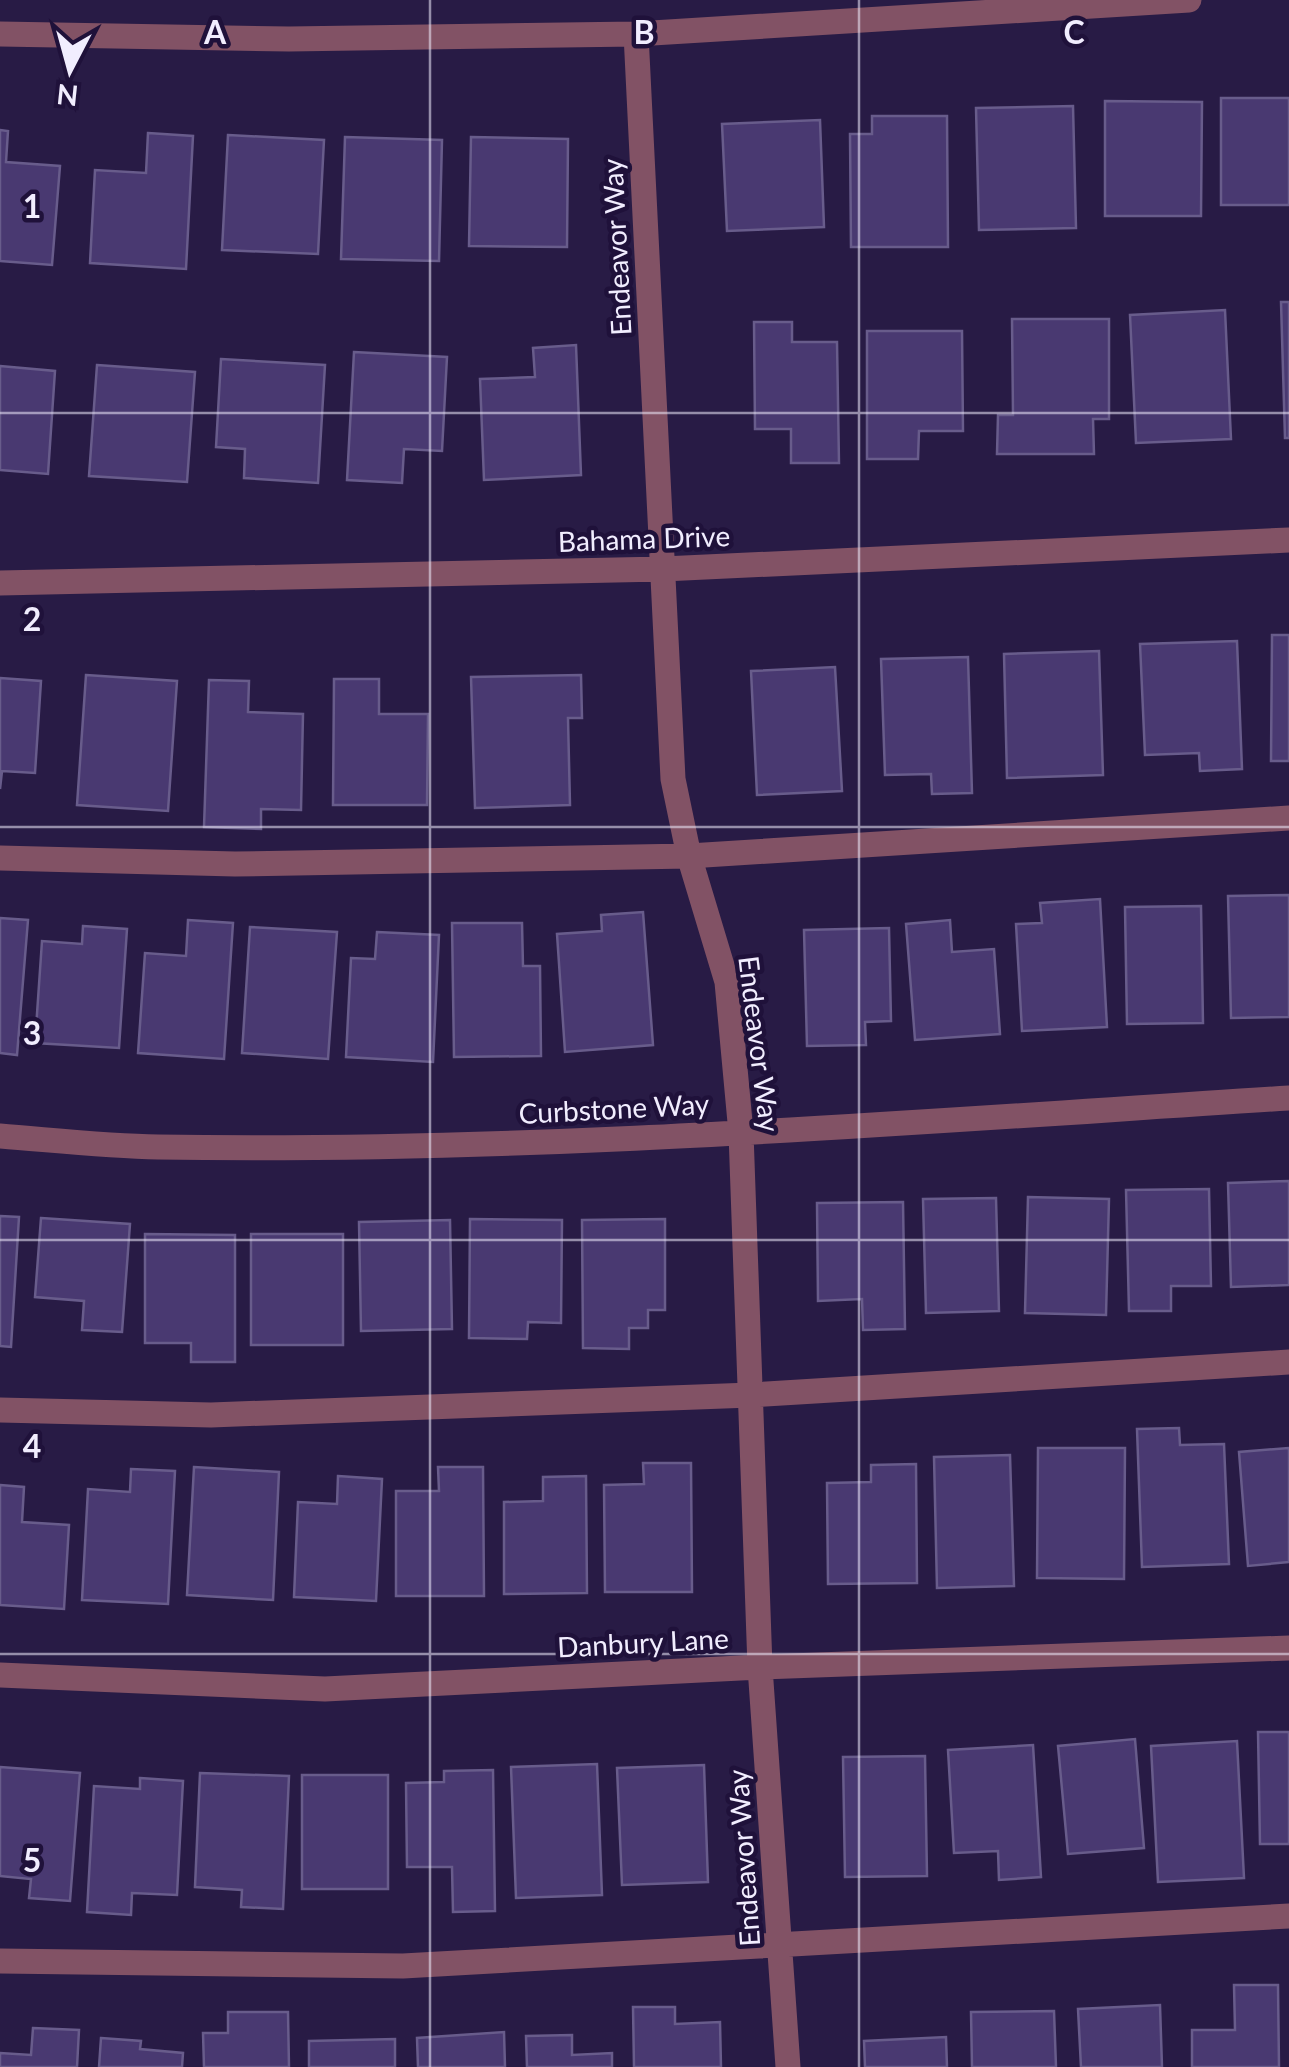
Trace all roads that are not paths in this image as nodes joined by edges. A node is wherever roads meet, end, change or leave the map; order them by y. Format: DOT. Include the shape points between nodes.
graph roads {
  1 [pos="1189,0"];
  2 [pos="0,34"];
  3 [pos="636,34"];
  4 [pos="1289,540"];
  5 [pos="663,569"];
  6 [pos="0,583"];
  7 [pos="1289,818"];
  8 [pos="690,856"];
  9 [pos="0,858"];
  10 [pos="1289,1098"];
  11 [pos="742,1134"];
  12 [pos="0,1136"];
  13 [pos="1289,1362"];
  14 [pos="751,1394"];
  15 [pos="0,1410"];
  16 [pos="1289,1648"];
  17 [pos="760,1667"];
  18 [pos="0,1675"];
  19 [pos="1289,1916"];
  20 [pos="780,1946"];
  21 [pos="0,1961"];
  22 [pos="788,2067"];
  1 -- 3 [label="street"];
  2 -- 3 [label="street"];
  3 -- 5 [label="street, Endeavor Way"];
  4 -- 5 [label="street, Bahama Drive"];
  5 -- 6 [label="street, Bahama Drive"];
  5 -- 8 [label="street, Endeavor Way" via="673,779"];
  7 -- 8 [label="street"];
  8 -- 9 [label="street" via="235,864"];
  8 -- 11 [label="street, Endeavor Way" via="727,982"];
  10 -- 11 [label="street, Curbstone Way"];
  11 -- 12 [label="street, Curbstone Way" via="155,1147"];
  11 -- 14 [label="street, Endeavor Way"];
  13 -- 14 [label="street"];
  14 -- 15 [label="street" via="211,1415"];
  14 -- 17 [label="street, Endeavor Way"];
  16 -- 17 [label="street, Danbury Lane"];
  17 -- 18 [label="street, Danbury Lane" via="325,1689"];
  17 -- 20 [label="street, Endeavor Way"];
  19 -- 20 [label="street"];
  20 -- 21 [label="street" via="403,1966"];
  20 -- 22 [label="street, Endeavor Way"];
}
